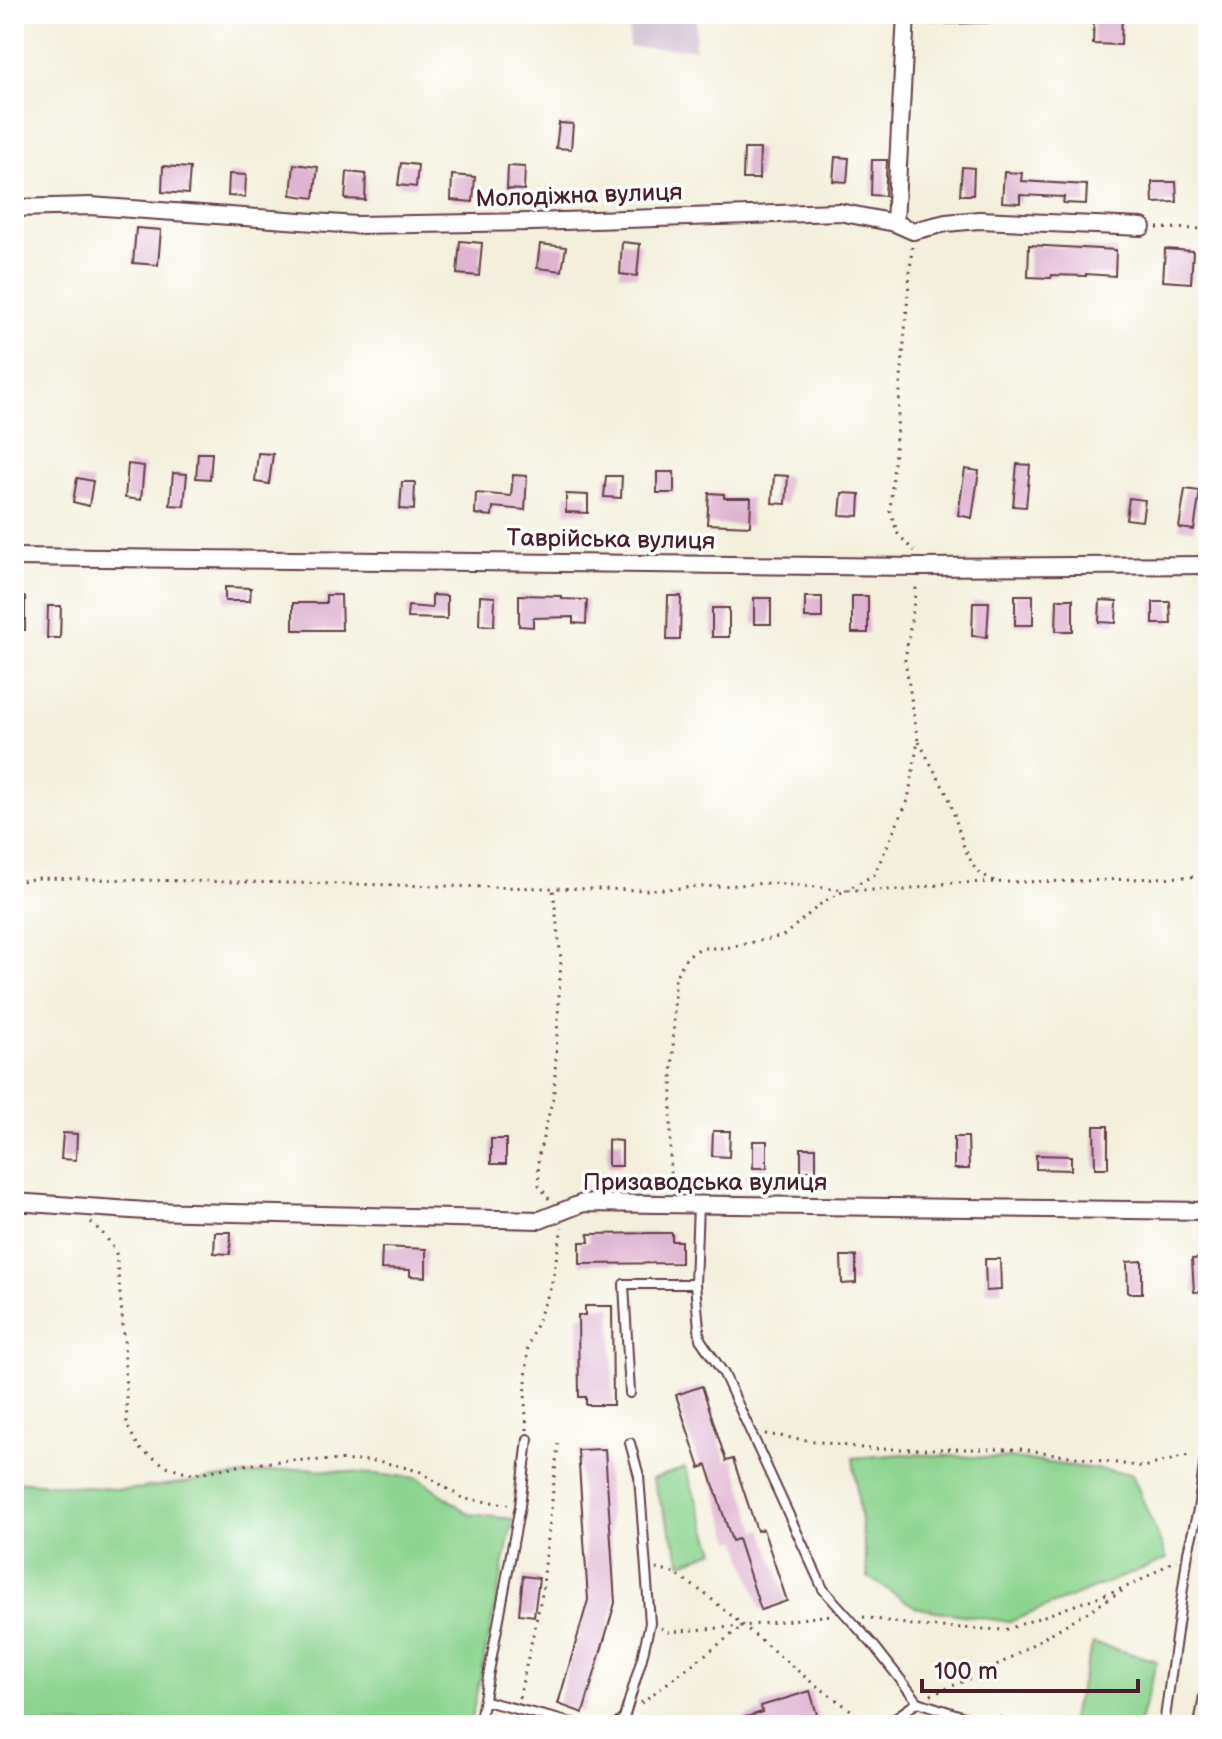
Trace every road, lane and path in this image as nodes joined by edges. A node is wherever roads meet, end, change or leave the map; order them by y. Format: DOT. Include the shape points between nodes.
graph roads {
  1 [pos="1042,16"];
  2 [pos="906,17"];
  3 [pos="14,208"];
  4 [pos="895,223"];
  5 [pos="1142,227"];
  6 [pos="1208,229"];
  7 [pos="913,231"];
  8 [pos="14,557"];
  9 [pos="1208,565"];
  10 [pos="926,566"];
  11 [pos="918,741"];
  12 [pos="1208,876"];
  13 [pos="14,882"];
  14 [pos="996,882"];
  15 [pos="553,889"];
  16 [pos="846,890"];
  17 [pos="14,1202"];
  18 [pos="690,1203"];
  19 [pos="61,1205"];
  20 [pos="567,1209"];
  21 [pos="1208,1211"];
  22 [pos="695,1284"];
  23 [pos="630,1393"];
  24 [pos="749,1432"];
  25 [pos="528,1439"];
  26 [pos="630,1443"];
  27 [pos="558,1444"];
  28 [pos="1207,1451"];
  29 [pos="520,1506"];
  30 [pos="1198,1510"];
  31 [pos="1208,1512"];
  32 [pos="1188,1552"];
  33 [pos="646,1567"];
  34 [pos="1134,1584"];
  35 [pos="846,1614"];
  36 [pos="650,1623"];
  37 [pos="743,1626"];
  38 [pos="485,1701"];
  39 [pos="918,1702"];
  40 [pos="517,1709"];
  41 [pos="624,1718"];
  42 [pos="479,1725"];
  43 [pos="580,1725"];
  44 [pos="616,1725"];
  45 [pos="872,1725"];
  46 [pos="885,1725"];
  47 [pos="989,1725"];
  48 [pos="1164,1725"];
  1 -- 2 [label="lane"];
  2 -- 4 [label="street"];
  3 -- 4 [label="street, Молодіжна вулиця" via="90,206 356,225 839,212"];
  4 -- 7 [label="street, Молодіжна вулиця"];
  5 -- 6 [label="path"];
  5 -- 7 [label="street" via="979,220"];
  7 -- 10 [label="path" via="890,511 898,534"];
  8 -- 10 [label="street, Таврійська вулиця"];
  9 -- 10 [label="street, Таврійська вулиця"];
  10 -- 11 [label="path" via="905,660"];
  11 -- 14 [label="path" via="949,798 976,871"];
  11 -- 16 [label="path" via="908,800 874,875"];
  12 -- 14 [label="path"];
  13 -- 15 [label="path" via="39,878"];
  14 -- 16 [label="path"];
  15 -- 16 [label="path" via="772,883"];
  15 -- 20 [label="path" via="561,959 554,1093 538,1158 539,1185 551,1201"];
  16 -- 18 [label="path" via="783,936 701,948 687,956 675,977 670,1179 673,1190"];
  17 -- 19 [label="street, Призаводська вулиця"];
  18 -- 20 [label="street, Призаводська вулиця" via="583,1203"];
  18 -- 21 [label="street, Призаводська вулиця"];
  18 -- 22 [label="lane"];
  19 -- 20 [label="street, Призаводська вулиця" via="540,1220"];
  19 -- 29 [label="path" via="91,1222 116,1252 127,1426 140,1449 166,1466 193,1474 288,1460 378,1461 419,1471 464,1499"];
  20 -- 25 [label="path" via="551,1287 528,1345"];
  22 -- 23 [label="lane" via="624,1284"];
  22 -- 24 [label="lane" via="700,1339 724,1374"];
  24 -- 28 [label="path" via="869,1449 1021,1449 1144,1467"];
  24 -- 35 [label="lane" via="823,1589"];
  25 -- 29 [label="lane"];
  26 -- 33 [label="lane" via="639,1476"];
  27 -- 40 [label="path" via="542,1594"];
  28 -- 30 [label="lane"];
  29 -- 38 [label="lane"];
  30 -- 31 [label="lane"];
  30 -- 32 [label="lane"];
  32 -- 34 [label="path"];
  32 -- 48 [label="lane"];
  33 -- 36 [label="lane"];
  33 -- 37 [label="path" via="674,1573"];
  34 -- 35 [label="path" via="1005,1630 918,1626"];
  34 -- 39 [label="path" via="988,1671"];
  35 -- 37 [label="path"];
  35 -- 39 [label="lane"];
  36 -- 37 [label="path" via="668,1632"];
  36 -- 41 [label="lane"];
  37 -- 41 [label="path"];
  37 -- 45 [label="path"];
  38 -- 40 [label="lane"];
  38 -- 42 [label="lane"];
  39 -- 46 [label="lane"];
  39 -- 47 [label="lane"];
  40 -- 43 [label="lane"];
  41 -- 44 [label="lane"];
}
